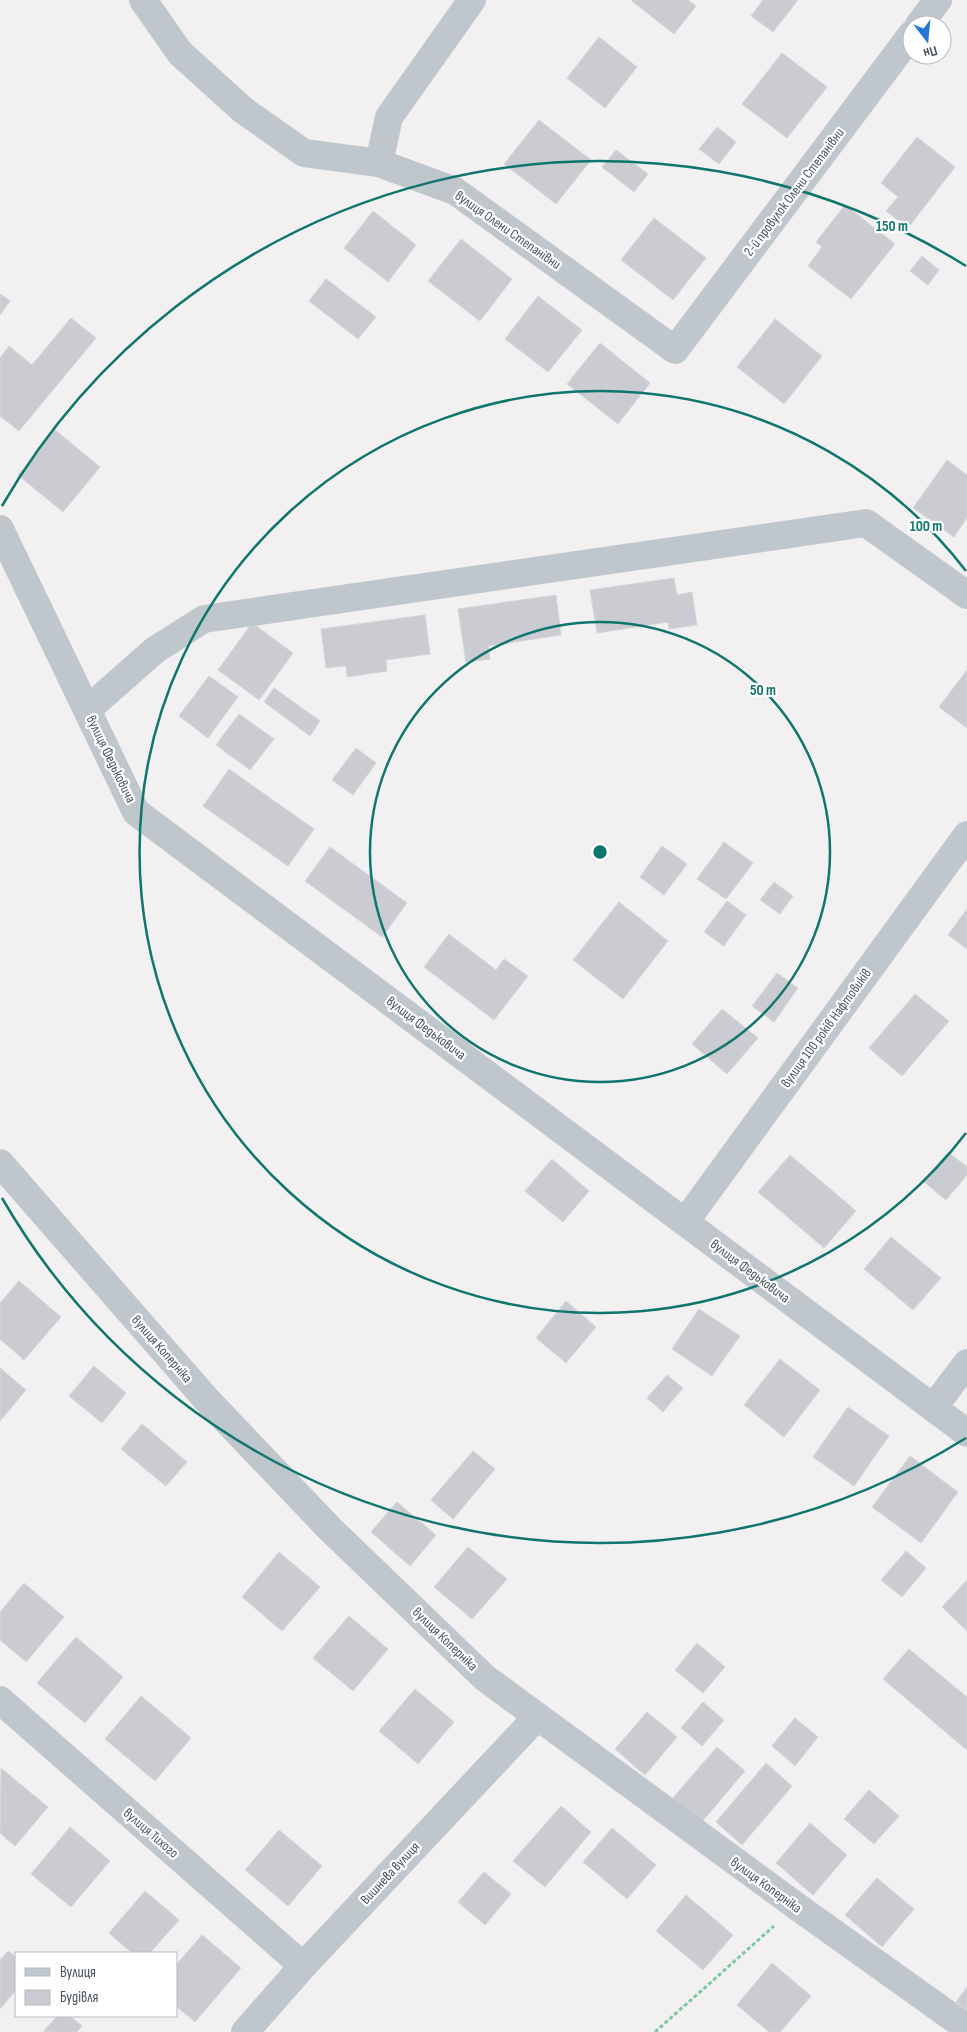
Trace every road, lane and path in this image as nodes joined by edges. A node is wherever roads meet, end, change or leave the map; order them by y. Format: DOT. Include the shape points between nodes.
graph roads {
  1 [pos="143,0"];
  2 [pos="472,0"];
  3 [pos="938,0"];
  4 [pos="927,15"];
  5 [pos="902,47"];
  6 [pos="379,163"];
  7 [pos="675,350"];
  8 [pos="0,529"];
  9 [pos="967,594"];
  10 [pos="87,710"];
  11 [pos="967,835"];
  12 [pos="0,1163"];
  13 [pos="685,1222"];
  14 [pos="967,1362"];
  15 [pos="933,1408"];
  16 [pos="967,1433"];
  17 [pos="0,1700"];
  18 [pos="537,1717"];
  19 [pos="799,1908"];
  20 [pos="303,1966"];
  21 [pos="967,2028"];
  22 [pos="245,2032"];
  23 [pos="655,2032"];
  1 -- 6 [label="street, вулиця Олени Степанівни" via="180,53 243,110 304,153"];
  2 -- 6 [label="street" via="389,117"];
  3 -- 4 [label="street"];
  5 -- 7 [label="street, 2-й провулок Олени Степанівни"];
  6 -- 7 [label="street, вулиця Олени Степанівни" via="455,191"];
  8 -- 10 [label="street, вулиця Федьковича"];
  9 -- 10 [label="street" via="866,523 204,619 155,650"];
  10 -- 13 [label="street, вулиця Федьковича" via="136,812"];
  11 -- 13 [label="street, вулиця 100 років Нафтовиків"];
  12 -- 18 [label="street, вулиця Коперніка" via="207,1400 330,1529 485,1678"];
  13 -- 15 [label="street, вулиця Федьковича"];
  14 -- 15 [label="street"];
  15 -- 16 [label="street, вулиця Федьковича"];
  17 -- 20 [label="street, вулиця Тихого"];
  18 -- 19 [label="street, вулиця Коперніка"];
  18 -- 20 [label="street, Вишнева вулиця"];
  19 -- 21 [label="street, вулиця Коперніка"];
  19 -- 23 [label="path" via="764,1933"];
  20 -- 22 [label="street, Вишнева вулиця"];
}
